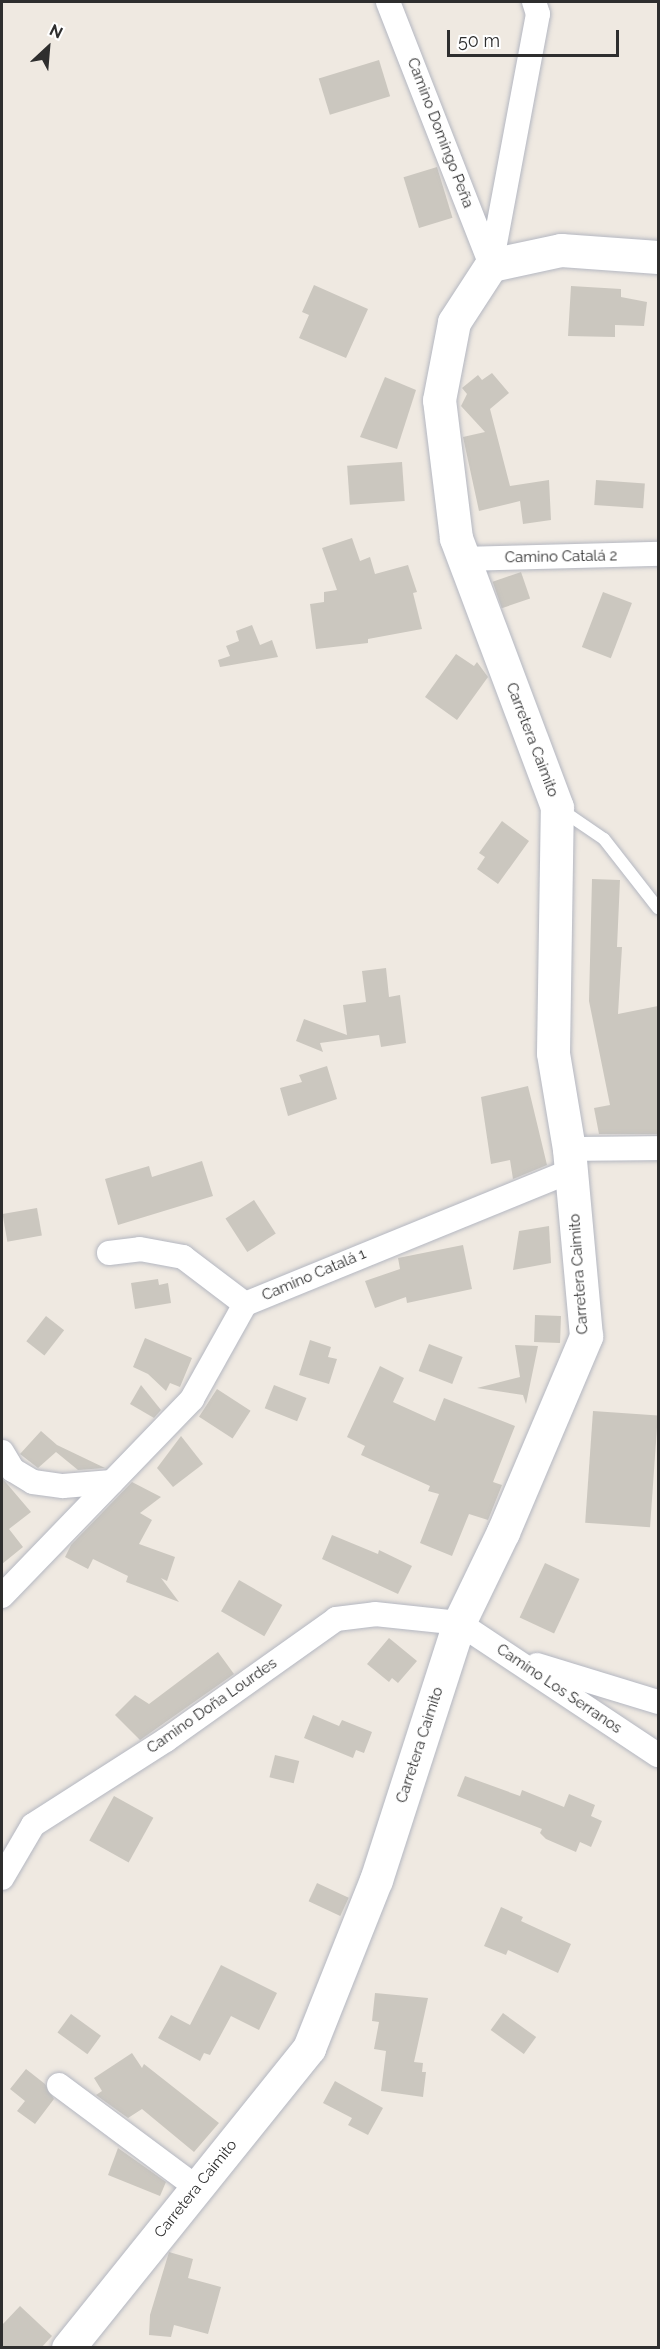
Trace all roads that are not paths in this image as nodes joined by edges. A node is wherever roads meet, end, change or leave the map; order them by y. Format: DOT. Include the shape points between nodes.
graph roads {
  1 [pos="388,2"];
  2 [pos="534,2"];
  3 [pos="658,257"];
  4 [pos="490,265"];
  5 [pos="658,554"];
  6 [pos="464,560"];
  7 [pos="557,807"];
  8 [pos="658,908"];
  9 [pos="658,1148"];
  10 [pos="570,1160"];
  11 [pos="109,1253"];
  12 [pos="245,1304"];
  13 [pos="2,1452"];
  14 [pos="112,1482"];
  15 [pos="2,1594"];
  16 [pos="459,1623"];
  17 [pos="512,1658"];
  18 [pos="658,1702"];
  19 [pos="658,1755"];
  20 [pos="2,1878"];
  21 [pos="59,2085"];
  22 [pos="196,2187"];
  23 [pos="68,2348"];
  1 -- 4 [label="street, Camino Domingo Peña"];
  2 -- 4 [label="street" via="538,14"];
  3 -- 4 [label="street" via="561,250"];
  4 -- 6 [label="street, Carretera Caimito" via="454,322 439,400 456,538"];
  5 -- 6 [label="street, Camino Catalá 2"];
  6 -- 7 [label="street, Carretera Caimito"];
  7 -- 8 [label="lane" via="604,839"];
  7 -- 10 [label="street, Carretera Caimito" via="553,1053"];
  9 -- 10 [label="street"];
  10 -- 12 [label="street, Camino Catalá 1"];
  10 -- 16 [label="street, Carretera Caimito" via="586,1336 503,1532"];
  11 -- 12 [label="street" via="140,1249 183,1257"];
  12 -- 14 [label="street, Camino Catalá 1" via="192,1400"];
  13 -- 14 [label="street" via="13,1470 33,1482 63,1486"];
  14 -- 15 [label="street, Camino Catalá 1"];
  16 -- 17 [label="street, Camino Los Serranos"];
  16 -- 20 [label="street, Camino Doña Lourdes" via="375,1614 336,1619 166,1740 33,1825"];
  16 -- 22 [label="street, Carretera Caimito" via="376,1880 309,2048"];
  17 -- 18 [label="street"];
  17 -- 19 [label="street, Camino Los Serranos"];
  21 -- 22 [label="street"];
  22 -- 23 [label="street, Carretera Caimito"];
}
